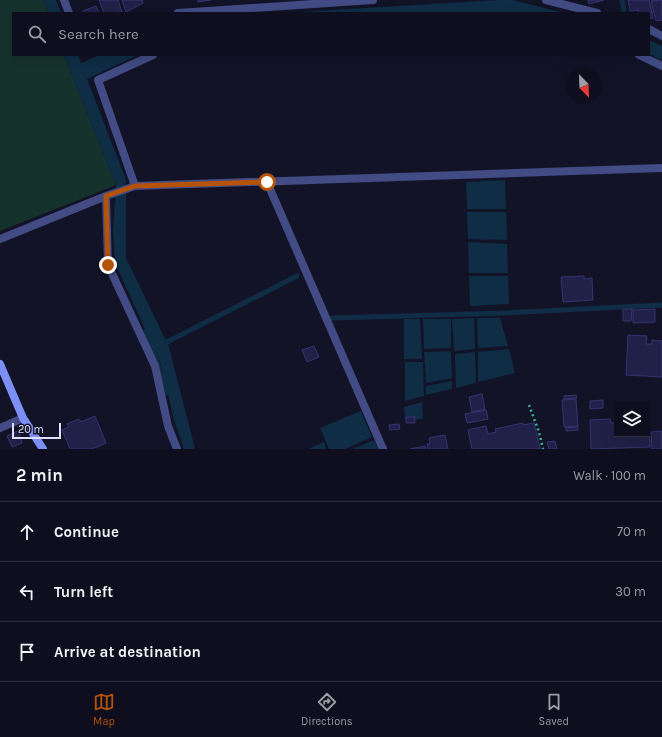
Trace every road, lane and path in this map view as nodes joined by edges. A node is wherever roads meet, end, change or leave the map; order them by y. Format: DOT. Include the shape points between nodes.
graph roads {
  1 [pos="64,0"];
  2 [pos="373,0"];
  3 [pos="546,0"];
  4 [pos="69,12"];
  5 [pos="193,12"];
  6 [pos="593,12"];
  7 [pos="650,30"];
  8 [pos="662,36"];
  9 [pos="151,56"];
  10 [pos="641,56"];
  11 [pos="662,66"];
  12 [pos="662,168"];
  13 [pos="267,182"];
  14 [pos="135,186"];
  15 [pos="106,196"];
  16 [pos="0,239"];
  17 [pos="0,364"];
  18 [pos="528,405"];
  19 [pos="23,418"];
  20 [pos="0,428"];
  21 [pos="43,449"];
  22 [pos="177,449"];
  23 [pos="383,449"];
  24 [pos="543,449"];
  1 -- 4 [label="street"];
  2 -- 5 [label="street"];
  3 -- 6 [label="street"];
  7 -- 8 [label="street"];
  9 -- 14 [label="street" via="98,80"];
  10 -- 11 [label="street"];
  12 -- 13 [label="street"];
  13 -- 14 [label="street"];
  13 -- 23 [label="street"];
  14 -- 15 [label="street"];
  15 -- 16 [label="street"];
  15 -- 22 [label="street" via="108,265 155,366 168,426"];
  17 -- 19 [label="street"];
  18 -- 24 [label="path"];
  19 -- 20 [label="street"];
  19 -- 21 [label="street"];
}
